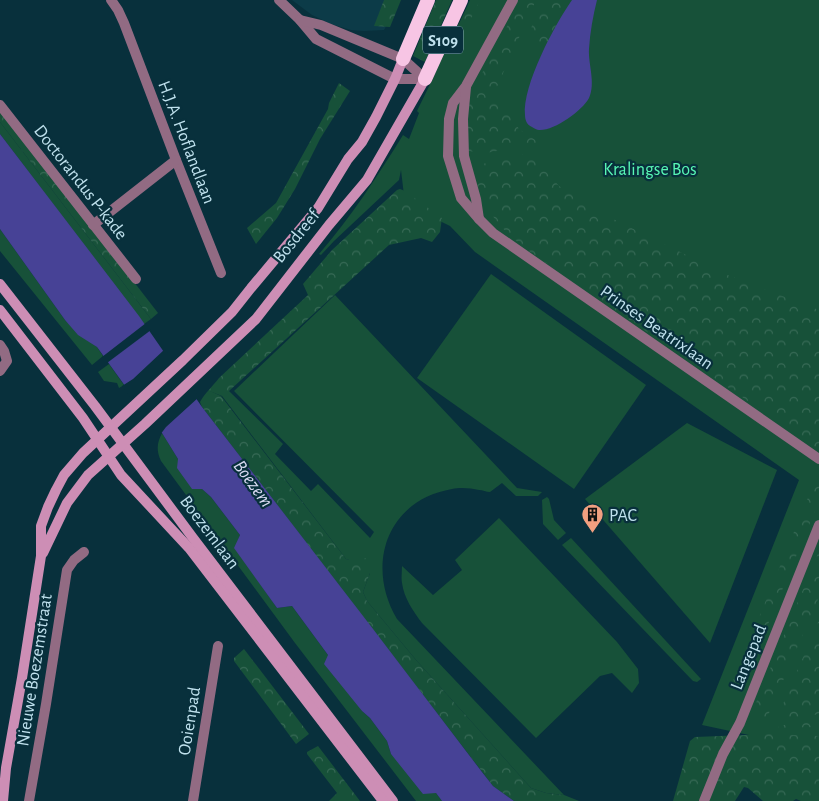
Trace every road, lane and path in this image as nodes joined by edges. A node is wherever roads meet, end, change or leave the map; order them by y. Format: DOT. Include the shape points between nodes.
graph roads {
  1 [pos="111,0"];
  2 [pos="279,0"];
  3 [pos="428,0"];
  4 [pos="461,0"];
  5 [pos="513,0"];
  6 [pos="300,20"];
  7 [pos="403,59"];
  8 [pos="395,78"];
  9 [pos="425,79"];
  10 [pos="466,86"];
  11 [pos="0,105"];
  12 [pos="176,160"];
  13 [pos="479,220"];
  14 [pos="93,224"];
  15 [pos="221,273"];
  16 [pos="136,279"];
  17 [pos="0,284"];
  18 [pos="0,310"];
  19 [pos="0,345"];
  20 [pos="0,371"];
  21 [pos="110,427"];
  22 [pos="97,440"];
  23 [pos="123,444"];
  24 [pos="108,456"];
  25 [pos="819,459"];
  26 [pos="819,524"];
  27 [pos="84,552"];
  28 [pos="42,556"];
  29 [pos="218,646"];
  30 [pos="6,768"];
  31 [pos="0,787"];
  32 [pos="3,801"];
  33 [pos="28,801"];
  34 [pos="193,801"];
  35 [pos="383,801"];
  36 [pos="393,801"];
  37 [pos="704,801"];
  1 -- 12 [label="street, H.J.A. Hoflandlaan" via="124,23"];
  2 -- 6 [label="street"];
  3 -- 7 [label="highway, Bosdreef / S109"];
  4 -- 9 [label="highway, Bosdreef / S109"];
  5 -- 10 [label="street, Prinses Beatrixlaan"];
  6 -- 7 [label="street" via="322,25"];
  6 -- 8 [label="street" via="316,39"];
  7 -- 8 [label="main road, Bosdreef / S109"];
  7 -- 9 [label="street"];
  8 -- 9 [label="street"];
  8 -- 21 [label="main road, Bosdreef / S109" via="362,142 318,208 232,312"];
  9 -- 23 [label="main road, Bosdreef / S109" via="367,180 256,319"];
  10 -- 13 [label="street, Prinses Beatrixlaan" via="464,156"];
  10 -- 13 [label="street, Prinses Beatrixlaan" via="453,102 448,156 460,198"];
  11 -- 14 [label="street, Doctorandus P-kade"];
  12 -- 14 [label="street"];
  12 -- 15 [label="street, H.J.A. Hoflandlaan"];
  13 -- 25 [label="street, Prinses Beatrixlaan" via="493,233"];
  14 -- 16 [label="street, Doctorandus P-kade"];
  17 -- 21 [label="main road, Boezemlaan"];
  18 -- 22 [label="main road, Boezemlaan"];
  19 -- 20 [label="street" via="7,361"];
  21 -- 22 [label="main road, Bosdreef / S109"];
  21 -- 23 [label="main road, Boezemlaan"];
  22 -- 24 [label="main road, Boezemlaan"];
  22 -- 28 [label="main road, Nieuwe Boezemstraat / S109" via="64,475 56,490 41,526"];
  23 -- 24 [label="main road, Bosdreef / S109"];
  23 -- 36 [label="main road, Boezemlaan"];
  24 -- 28 [label="main road, Nieuwe Boezemstraat / S109" via="88,474 67,503"];
  24 -- 35 [label="main road, Boezemlaan" via="121,475 190,548"];
  26 -- 37 [label="street, Langepad" via="740,723"];
  27 -- 33 [label="street, Nieuwe Boezemstraat" via="67,570"];
  28 -- 30 [label="main road, Nieuwe Boezemstraat / S109"];
  29 -- 34 [label="street, Ooienpad"];
  30 -- 31 [label="main road, Nieuwe Boezemstraat / S109"];
  30 -- 32 [label="main road, Nieuwe Boezemstraat / S109"];
}
